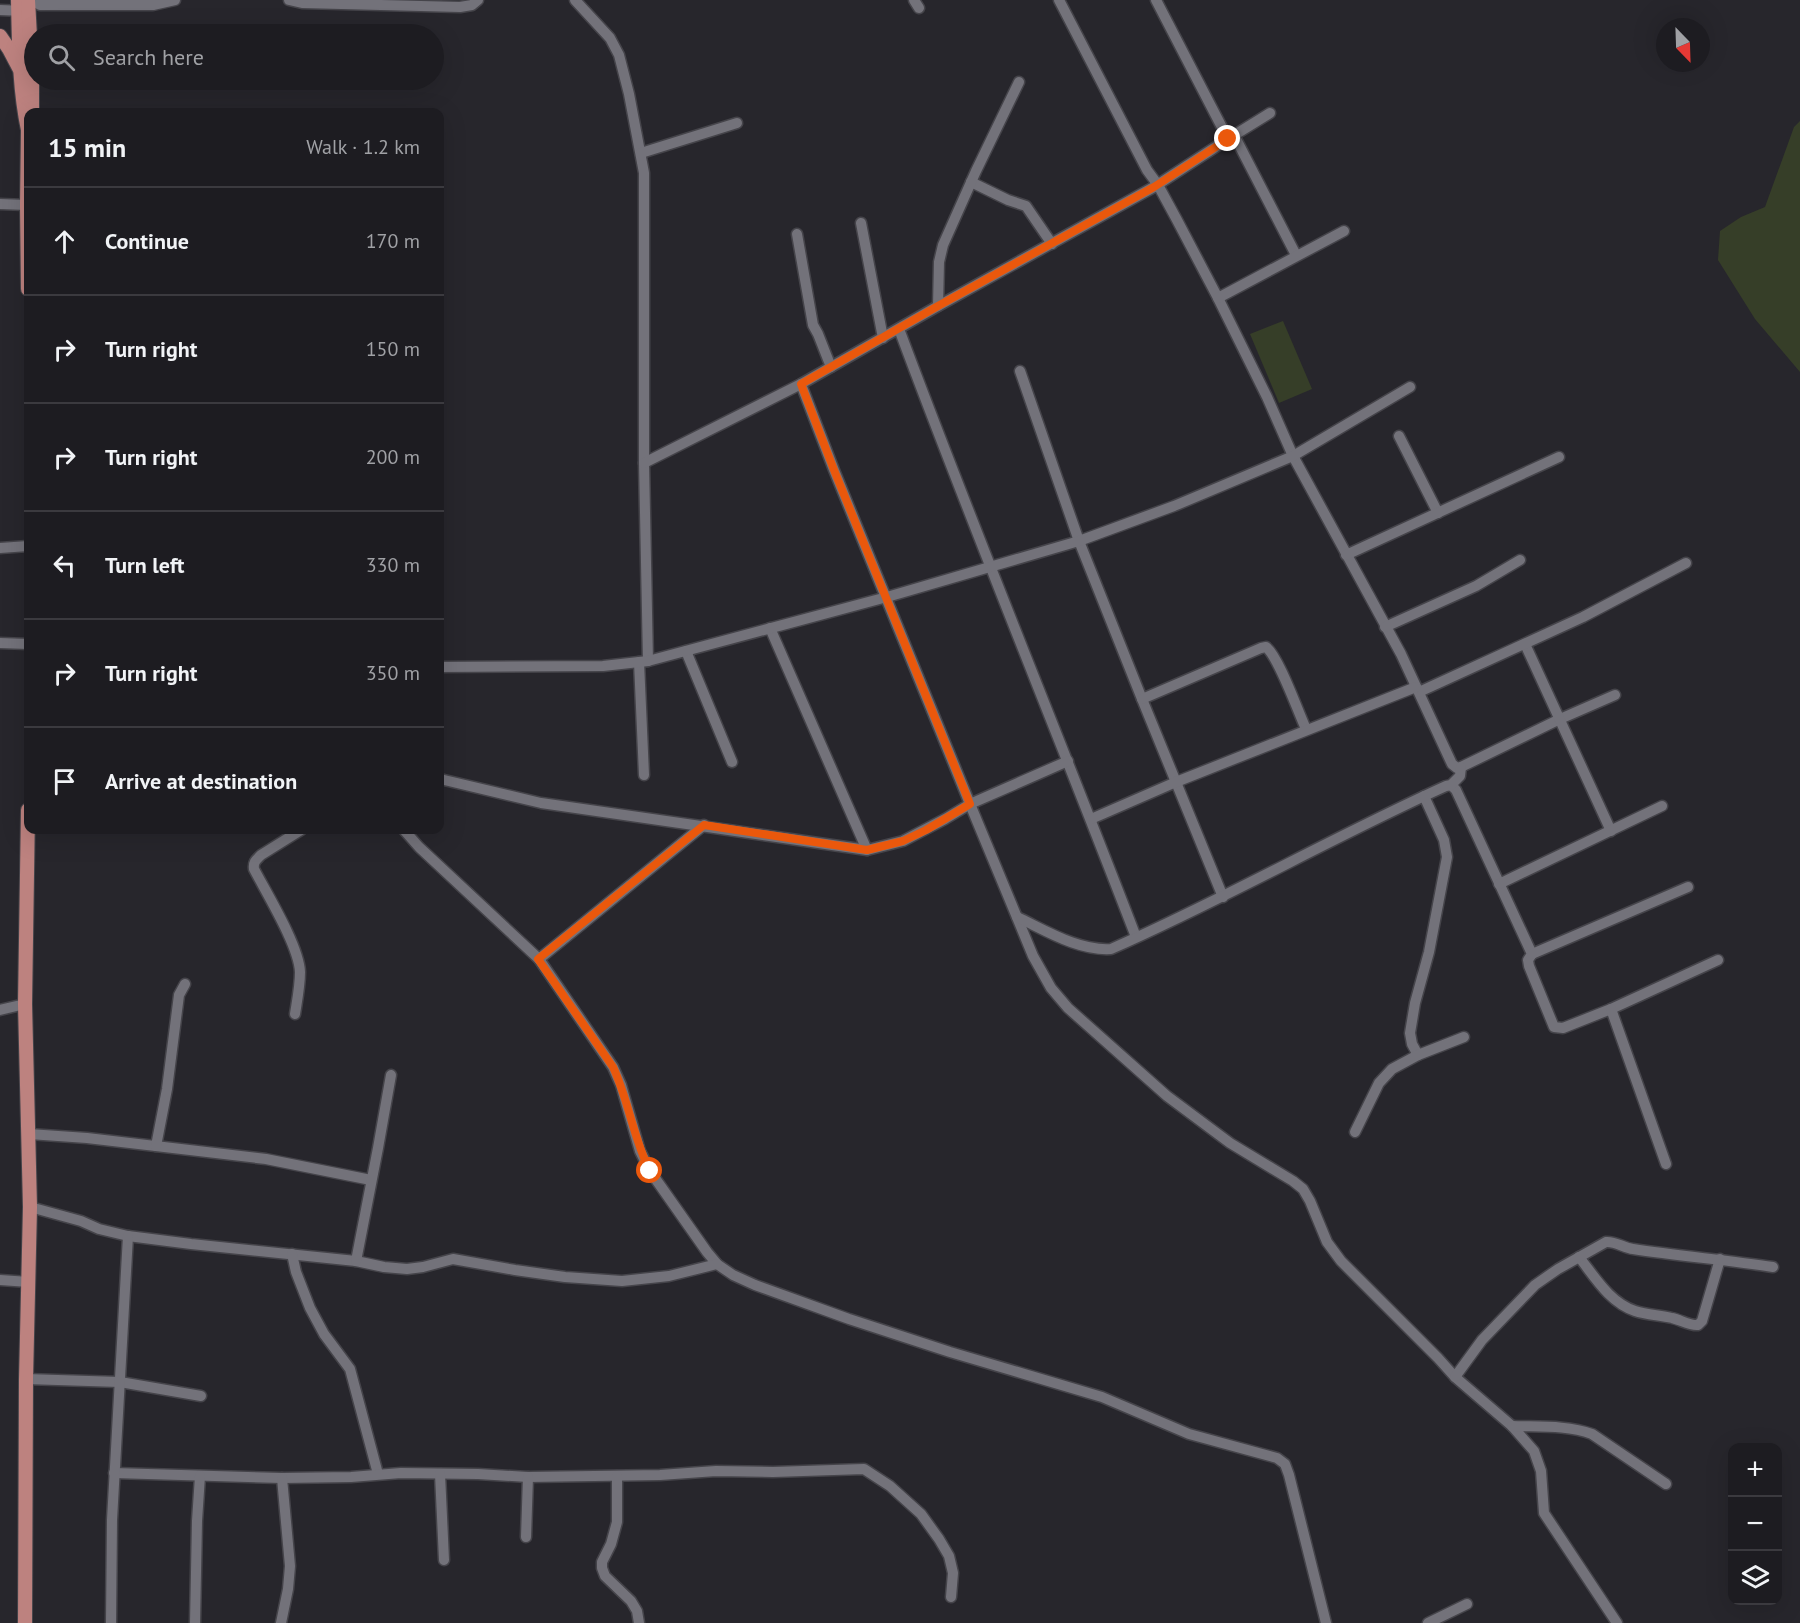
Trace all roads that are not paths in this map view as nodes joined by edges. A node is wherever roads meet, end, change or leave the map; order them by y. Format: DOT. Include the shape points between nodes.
graph roads {
  1 [pos="174,0"];
  2 [pos="289,0"];
  3 [pos="478,0"];
  4 [pos="575,0"];
  5 [pos="1059,0"];
  6 [pos="1156,0"];
  7 [pos="28,4"];
  8 [pos="0,10"];
  9 [pos="26,24"];
  10 [pos="29,24"];
  11 [pos="0,36"];
  12 [pos="24,43"];
  13 [pos="21,72"];
  14 [pos="1019,82"];
  15 [pos="31,90"];
  16 [pos="32,108"];
  17 [pos="24,111"];
  18 [pos="1270,112"];
  19 [pos="737,123"];
  20 [pos="1231,137"];
  21 [pos="641,153"];
  22 [pos="971,182"];
  23 [pos="1158,185"];
  24 [pos="0,204"];
  25 [pos="24,205"];
  26 [pos="861,224"];
  27 [pos="1344,231"];
  28 [pos="797,234"];
  29 [pos="1052,244"];
  30 [pos="1296,255"];
  31 [pos="1218,298"];
  32 [pos="938,306"];
  33 [pos="899,329"];
  34 [pos="883,338"];
  35 [pos="831,367"];
  36 [pos="1020,371"];
  37 [pos="801,384"];
  38 [pos="1410,387"];
  39 [pos="1399,436"];
  40 [pos="1293,456"];
  41 [pos="1559,457"];
  42 [pos="644,463"];
  43 [pos="1438,513"];
  44 [pos="1079,541"];
  45 [pos="24,546"];
  46 [pos="0,548"];
  47 [pos="1346,555"];
  48 [pos="1520,560"];
  49 [pos="1686,563"];
  50 [pos="990,567"];
  51 [pos="887,597"];
  52 [pos="1385,627"];
  53 [pos="770,628"];
  54 [pos="0,643"];
  55 [pos="24,644"];
  56 [pos="1525,644"];
  57 [pos="686,651"];
  58 [pos="644,662"];
  59 [pos="444,667"];
  60 [pos="1418,689"];
  61 [pos="1615,695"];
  62 [pos="1142,699"];
  63 [pos="1560,719"];
  64 [pos="1306,729"];
  65 [pos="1068,761"];
  66 [pos="732,762"];
  67 [pos="1461,767"];
  68 [pos="644,775"];
  69 [pos="444,780"];
  70 [pos="1176,782"];
  71 [pos="1452,785"];
  72 [pos="1424,796"];
  73 [pos="970,804"];
  74 [pos="1662,806"];
  75 [pos="1090,819"];
  76 [pos="704,825"];
  77 [pos="1611,831"];
  78 [pos="28,834"];
  79 [pos="295,834"];
  80 [pos="408,834"];
  81 [pos="867,850"];
  82 [pos="1499,884"];
  83 [pos="1688,886"];
  84 [pos="1223,897"];
  85 [pos="1017,917"];
  86 [pos="1136,938"];
  87 [pos="1532,954"];
  88 [pos="538,959"];
  89 [pos="1718,960"];
  90 [pos="185,984"];
  91 [pos="25,1004"];
  92 [pos="1611,1009"];
  93 [pos="0,1010"];
  94 [pos="295,1014"];
  95 [pos="1464,1037"];
  96 [pos="1418,1055"];
  97 [pos="391,1075"];
  98 [pos="1355,1132"];
  99 [pos="29,1134"];
  100 [pos="156,1146"];
  101 [pos="1666,1164"];
  102 [pos="371,1180"];
  103 [pos="30,1207"];
  104 [pos="128,1236"];
  105 [pos="292,1254"];
  106 [pos="1579,1257"];
  107 [pos="1720,1259"];
  108 [pos="356,1261"];
  109 [pos="717,1264"];
  110 [pos="1773,1267"];
  111 [pos="0,1280"];
  112 [pos="29,1282"];
  113 [pos="1455,1377"];
  114 [pos="26,1379"];
  115 [pos="120,1382"];
  116 [pos="201,1395"];
  117 [pos="1512,1426"];
  118 [pos="114,1473"];
  119 [pos="378,1474"];
  120 [pos="440,1474"];
  121 [pos="200,1476"];
  122 [pos="617,1476"];
  123 [pos="528,1477"];
  124 [pos="282,1478"];
  125 [pos="1666,1484"];
  126 [pos="526,1537"];
  127 [pos="444,1560"];
  128 [pos="951,1597"];
  129 [pos="1467,1604"];
  130 [pos="25,1623"];
  131 [pos="111,1623"];
  132 [pos="195,1623"];
  133 [pos="281,1623"];
  134 [pos="639,1623"];
  135 [pos="1326,1623"];
  136 [pos="1428,1623"];
  137 [pos="1617,1623"];
  1 -- 7 [label="street" via="153,5"];
  2 -- 3 [label="street" via="460,7"];
  4 -- 21 [label="street" via="610,38 619,55"];
  5 -- 23 [label="street" via="1147,171"];
  6 -- 20 [label="street"];
  7 -- 8 [label="street"];
  7 -- 9 [label="main road"];
  7 -- 10 [label="main road"];
  11 -- 13 [label="main road"];
  12 -- 13 [label="main road"];
  13 -- 17 [label="main road"];
  14 -- 22 [label="street"];
  15 -- 16 [label="main road"];
  18 -- 20 [label="street"];
  19 -- 21 [label="street"];
  20 -- 23 [label="street"];
  20 -- 30 [label="street"];
  21 -- 42 [label="street"];
  22 -- 29 [label="street" via="1026,206"];
  22 -- 32 [label="street" via="940,254"];
  23 -- 29 [label="street"];
  23 -- 31 [label="street"];
  24 -- 25 [label="street"];
  26 -- 34 [label="street"];
  27 -- 30 [label="street"];
  28 -- 35 [label="street" via="813,325"];
  29 -- 32 [label="street"];
  30 -- 31 [label="street"];
  31 -- 40 [label="street"];
  32 -- 33 [label="street"];
  33 -- 34 [label="street"];
  33 -- 50 [label="street"];
  34 -- 35 [label="street"];
  35 -- 37 [label="street"];
  36 -- 44 [label="street"];
  37 -- 42 [label="street"];
  37 -- 51 [label="street"];
  38 -- 40 [label="street"];
  39 -- 43 [label="street"];
  40 -- 44 [label="street"];
  40 -- 47 [label="street"];
  41 -- 43 [label="street"];
  42 -- 58 [label="street"];
  43 -- 47 [label="street"];
  44 -- 50 [label="street"];
  44 -- 62 [label="street"];
  45 -- 46 [label="street"];
  47 -- 52 [label="street"];
  48 -- 52 [label="street" via="1476,586"];
  49 -- 56 [label="street"];
  50 -- 51 [label="street"];
  50 -- 65 [label="street"];
  51 -- 53 [label="street"];
  51 -- 73 [label="street"];
  52 -- 60 [label="street"];
  53 -- 57 [label="street"];
  53 -- 81 [label="street"];
  54 -- 55 [label="street"];
  56 -- 60 [label="street"];
  56 -- 63 [label="street"];
  57 -- 58 [label="street"];
  57 -- 66 [label="street"];
  58 -- 59 [label="street" via="570,667"];
  58 -- 68 [label="street"];
  60 -- 64 [label="street"];
  60 -- 67 [label="street" via="1448,756 1457,768"];
  61 -- 63 [label="street"];
  62 -- 64 [label="street" via="1266,647"];
  62 -- 70 [label="street"];
  63 -- 67 [label="street"];
  63 -- 77 [label="street"];
  64 -- 70 [label="street"];
  65 -- 73 [label="street"];
  65 -- 75 [label="street"];
  67 -- 71 [label="street" via="1460,776"];
  69 -- 76 [label="street" via="541,802"];
  70 -- 75 [label="street"];
  70 -- 84 [label="street"];
  71 -- 72 [label="street"];
  71 -- 82 [label="street"];
  72 -- 84 [label="street"];
  72 -- 96 [label="street" via="1444,840 1447,857 1410,1033"];
  73 -- 81 [label="street" via="903,841"];
  73 -- 85 [label="street"];
  74 -- 77 [label="street"];
  75 -- 86 [label="street"];
  76 -- 81 [label="street"];
  76 -- 88 [label="street"];
  77 -- 82 [label="street"];
  78 -- 91 [label="main road"];
  79 -- 94 [label="street" via="261,855 254,869 296,953 300,974"];
  80 -- 88 [label="street"];
  82 -- 87 [label="street"];
  83 -- 87 [label="street"];
  84 -- 86 [label="street"];
  85 -- 86 [label="street" via="1094,949 1110,949"];
  85 -- 113 [label="street" via="1040,970 1068,1008 1178,1105 1302,1189 1337,1257"];
  87 -- 92 [label="street" via="1528,966 1554,1027 1563,1028"];
  88 -- 109 [label="street" via="613,1067 650,1171"];
  89 -- 92 [label="street"];
  90 -- 100 [label="street" via="179,994"];
  91 -- 93 [label="street"];
  91 -- 99 [label="main road"];
  92 -- 101 [label="street"];
  95 -- 96 [label="street"];
  96 -- 98 [label="street" via="1392,1069 1379,1083"];
  97 -- 102 [label="street"];
  99 -- 100 [label="street"];
  99 -- 103 [label="main road"];
  100 -- 102 [label="street" via="266,1159"];
  102 -- 108 [label="street"];
  103 -- 104 [label="street"];
  103 -- 112 [label="main road"];
  104 -- 105 [label="street"];
  104 -- 115 [label="street"];
  105 -- 108 [label="street"];
  105 -- 119 [label="street" via="310,1308 350,1370"];
  106 -- 107 [label="street" via="1611,1241 1632,1249"];
  106 -- 107 [label="street" via="1620,1304 1694,1326 1702,1321"];
  106 -- 113 [label="street" via="1535,1284 1482,1340"];
  107 -- 110 [label="street"];
  108 -- 109 [label="street" via="407,1269 463,1260 565,1277 622,1281 669,1276"];
  109 -- 135 [label="street" via="755,1285 849,1319 1102,1397 1189,1434 1277,1458 1285,1464 1289,1475"];
  111 -- 112 [label="street"];
  112 -- 114 [label="main road"];
  113 -- 117 [label="street"];
  114 -- 115 [label="street"];
  114 -- 130 [label="main road"];
  115 -- 116 [label="street"];
  115 -- 118 [label="street"];
  117 -- 125 [label="street" via="1565,1428 1592,1434"];
  117 -- 137 [label="street" via="1538,1459 1544,1513"];
  118 -- 121 [label="street"];
  118 -- 131 [label="street"];
  119 -- 120 [label="street"];
  119 -- 124 [label="street"];
  120 -- 123 [label="street"];
  120 -- 127 [label="street"];
  121 -- 124 [label="street"];
  121 -- 132 [label="street"];
  122 -- 123 [label="street"];
  122 -- 128 [label="street" via="864,1469 921,1514 939,1539 953,1573"];
  122 -- 134 [label="street" via="617,1522 602,1568 631,1601"];
  123 -- 126 [label="street"];
  124 -- 133 [label="street" via="290,1566"];
  129 -- 136 [label="street"];
}
